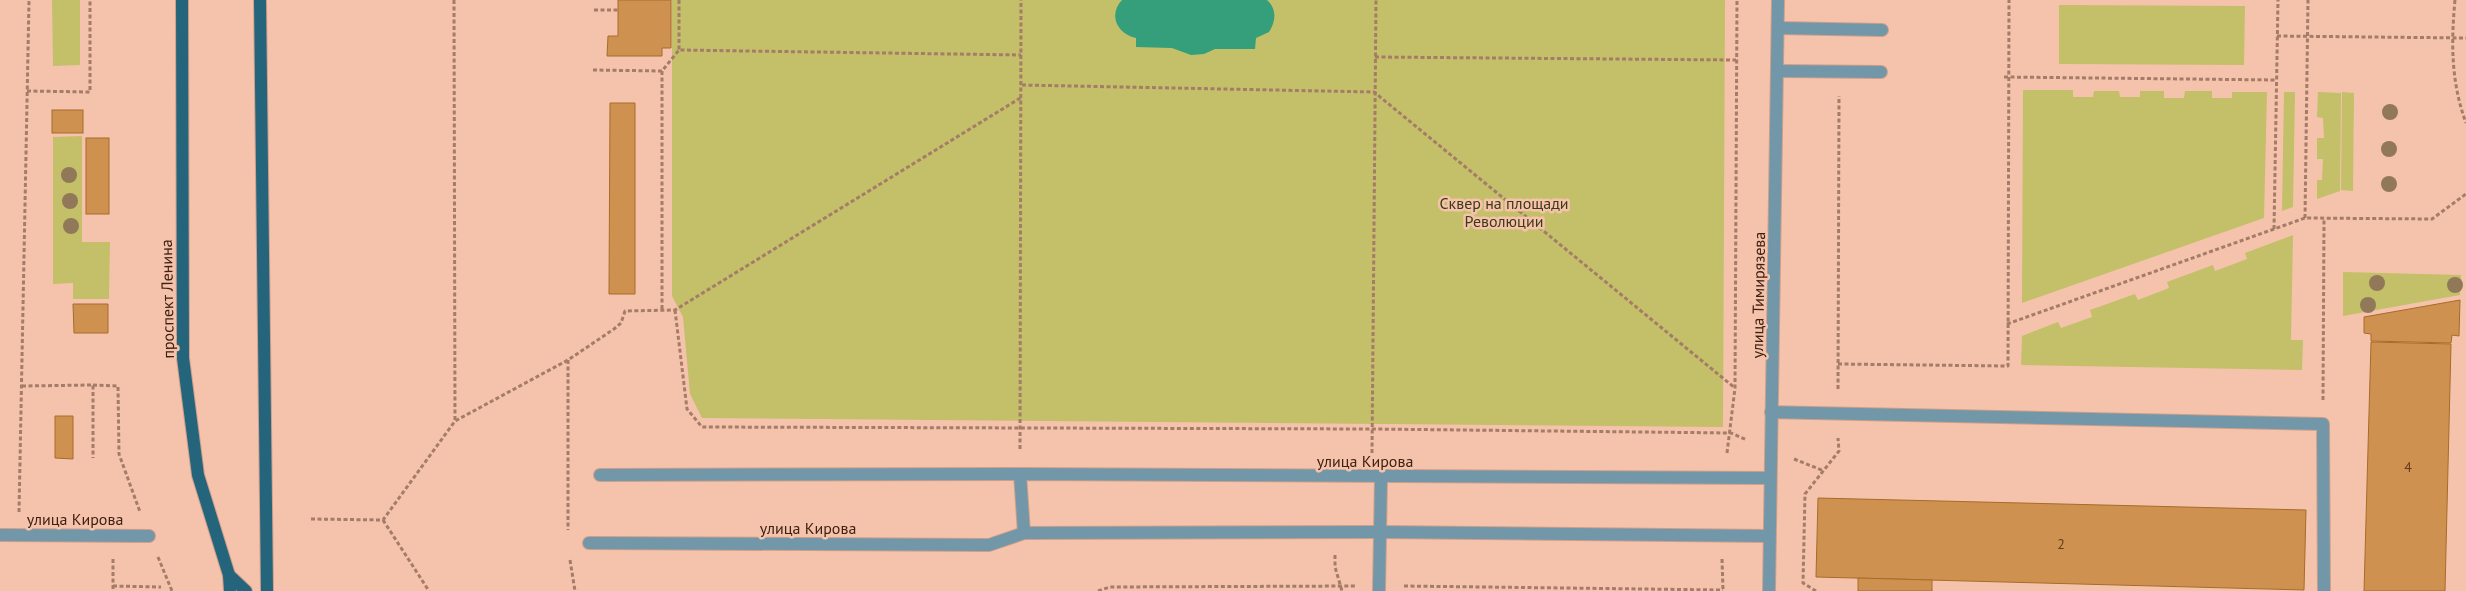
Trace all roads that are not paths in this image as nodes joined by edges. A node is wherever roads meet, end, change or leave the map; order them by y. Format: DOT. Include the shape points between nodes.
graph roads {
  1 [pos="182,0"];
  2 [pos="260,0"];
  3 [pos="1778,0"];
  4 [pos="1778,28"];
  5 [pos="1882,30"];
  6 [pos="1778,71"];
  7 [pos="1881,72"];
  8 [pos="1772,412"];
  9 [pos="1020,474"];
  10 [pos="600,475"];
  11 [pos="1382,477"];
  12 [pos="1770,478"];
  13 [pos="1380,532"];
  14 [pos="1024,533"];
  15 [pos="0,535"];
  16 [pos="149,536"];
  17 [pos="1769,536"];
  18 [pos="589,543"];
  19 [pos="230,575"];
  20 [pos="1379,588"];
  21 [pos="230,591"];
  22 [pos="246,591"];
  23 [pos="267,591"];
  24 [pos="1769,591"];
  25 [pos="2324,591"];
  1 -- 19 [label="main road, проспект Ленина" via="183,358 198,475"];
  2 -- 23 [label="main road"];
  3 -- 4 [label="street, улица Тимирязева"];
  4 -- 5 [label="street"];
  4 -- 6 [label="street, улица Тимирязева"];
  6 -- 7 [label="street"];
  6 -- 8 [label="street, улица Тимирязева"];
  8 -- 12 [label="street, улица Тимирязева"];
  8 -- 25 [label="street" via="2323,424"];
  9 -- 10 [label="street, улица Кирова"];
  9 -- 11 [label="street, улица Кирова"];
  9 -- 14 [label="street"];
  11 -- 12 [label="street, улица Кирова"];
  11 -- 13 [label="street"];
  12 -- 17 [label="street, улица Тимирязева"];
  13 -- 14 [label="street, улица Кирова"];
  13 -- 17 [label="street, улица Кирова"];
  13 -- 20 [label="street"];
  14 -- 18 [label="street, улица Кирова" via="988,545"];
  15 -- 16 [label="street, улица Кирова"];
  17 -- 24 [label="street, улица Тимирязева"];
  19 -- 21 [label="main road, проспект Ленина"];
  19 -- 22 [label="main road"];
}
